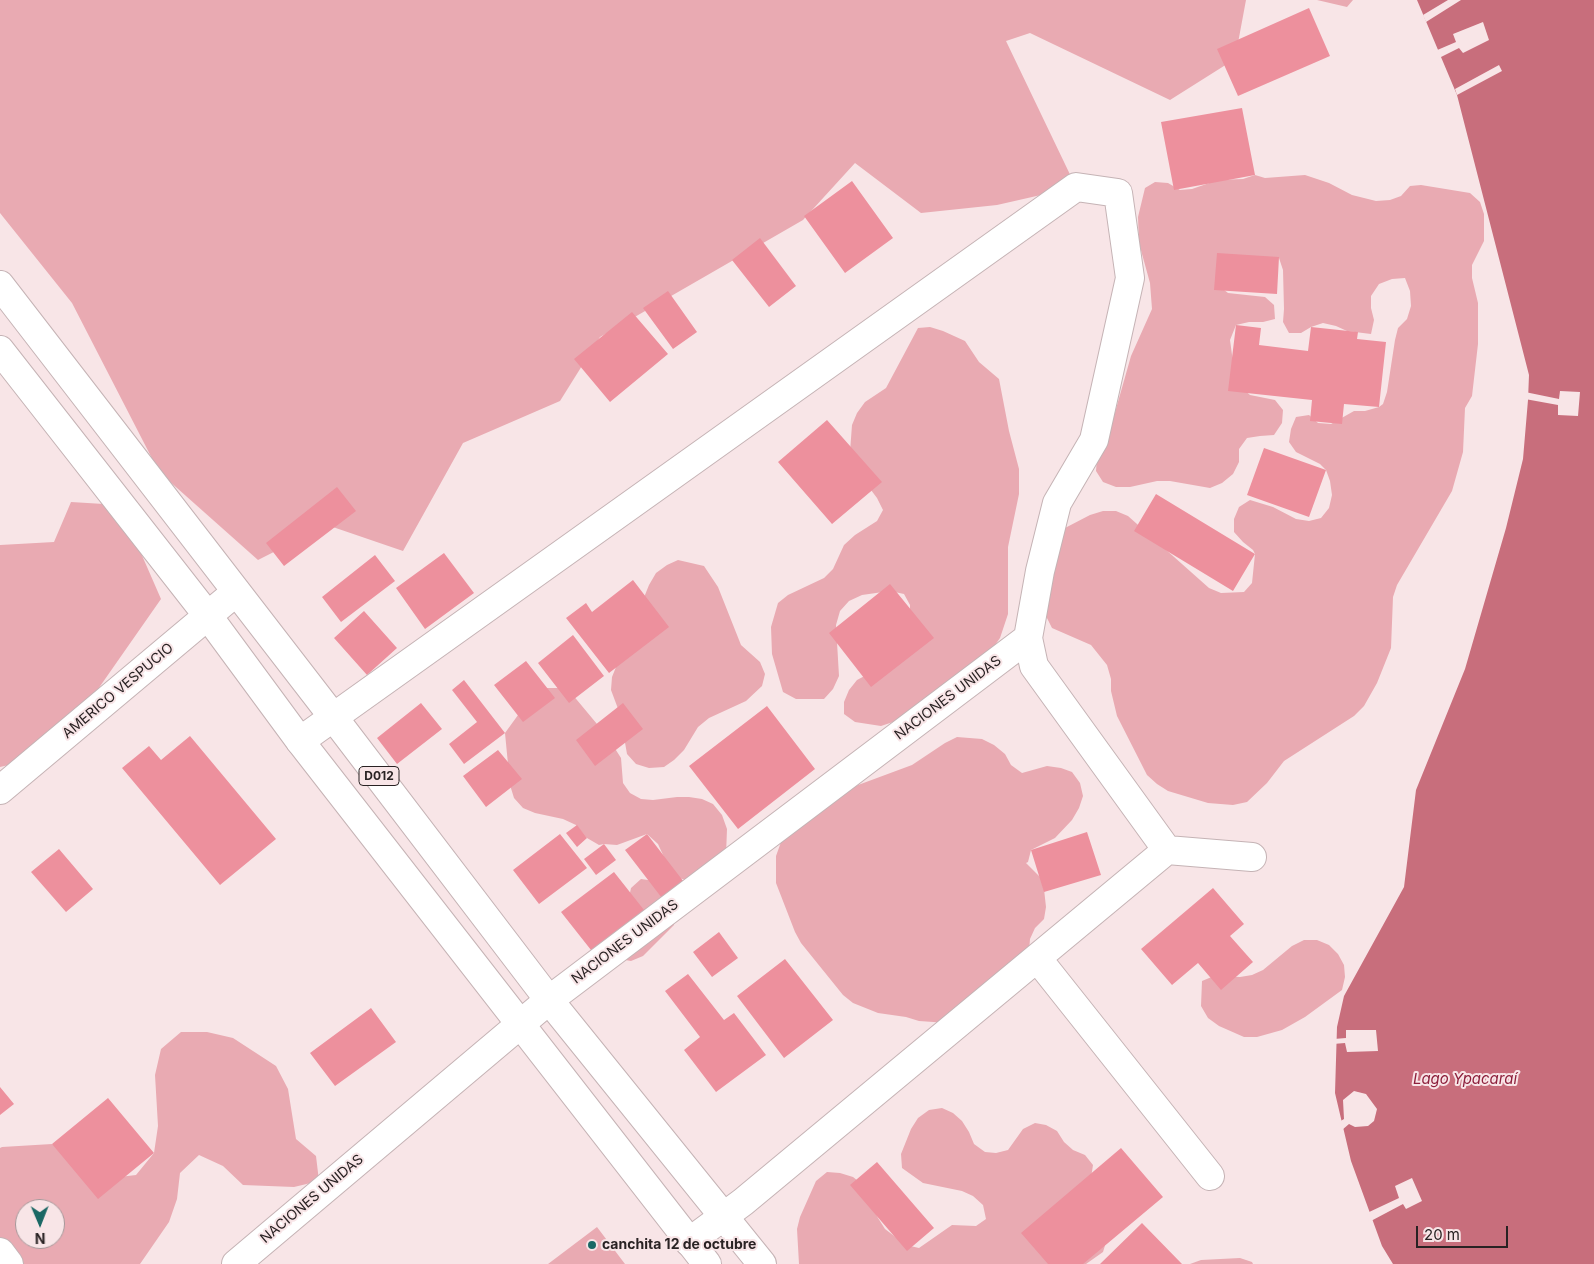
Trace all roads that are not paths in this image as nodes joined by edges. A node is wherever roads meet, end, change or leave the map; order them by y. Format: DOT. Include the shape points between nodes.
graph roads {
  1 [pos="0,285"];
  2 [pos="0,350"];
  3 [pos="236,592"];
  4 [pos="208,616"];
  5 [pos="1028,638"];
  6 [pos="334,718"];
  7 [pos="300,741"];
  8 [pos="0,790"];
  9 [pos="1167,850"];
  10 [pos="1252,857"];
  11 [pos="1037,958"];
  12 [pos="549,1000"];
  13 [pos="520,1023"];
  14 [pos="1210,1176"];
  15 [pos="725,1216"];
  16 [pos="689,1242"];
  17 [pos="0,1252"];
  18 [pos="9,1264"];
  19 [pos="236,1264"];
  20 [pos="707,1264"];
  21 [pos="762,1264"];
  1 -- 3 [label="street, D012"];
  2 -- 4 [label="street, D012"];
  3 -- 4 [label="street, AMERICO VESPUCIO"];
  3 -- 6 [label="street, D012"];
  4 -- 7 [label="street, D012"];
  4 -- 8 [label="street, AMERICO VESPUCIO"];
  5 -- 6 [label="street" via="1057,503 1094,440 1130,278 1118,193 1076,187"];
  5 -- 9 [label="street" via="1034,666"];
  5 -- 12 [label="street, NACIONES UNIDAS"];
  6 -- 7 [label="street"];
  6 -- 12 [label="street, D012"];
  7 -- 13 [label="street, D012"];
  9 -- 10 [label="street"];
  9 -- 11 [label="street"];
  11 -- 14 [label="street"];
  11 -- 15 [label="street"];
  12 -- 13 [label="street, NACIONES UNIDAS"];
  12 -- 15 [label="street, D012"];
  13 -- 16 [label="street, D012"];
  13 -- 19 [label="street, NACIONES UNIDAS"];
  15 -- 16 [label="street"];
  15 -- 21 [label="street, D012"];
  16 -- 20 [label="street, D012"];
  17 -- 18 [label="street"];
}
